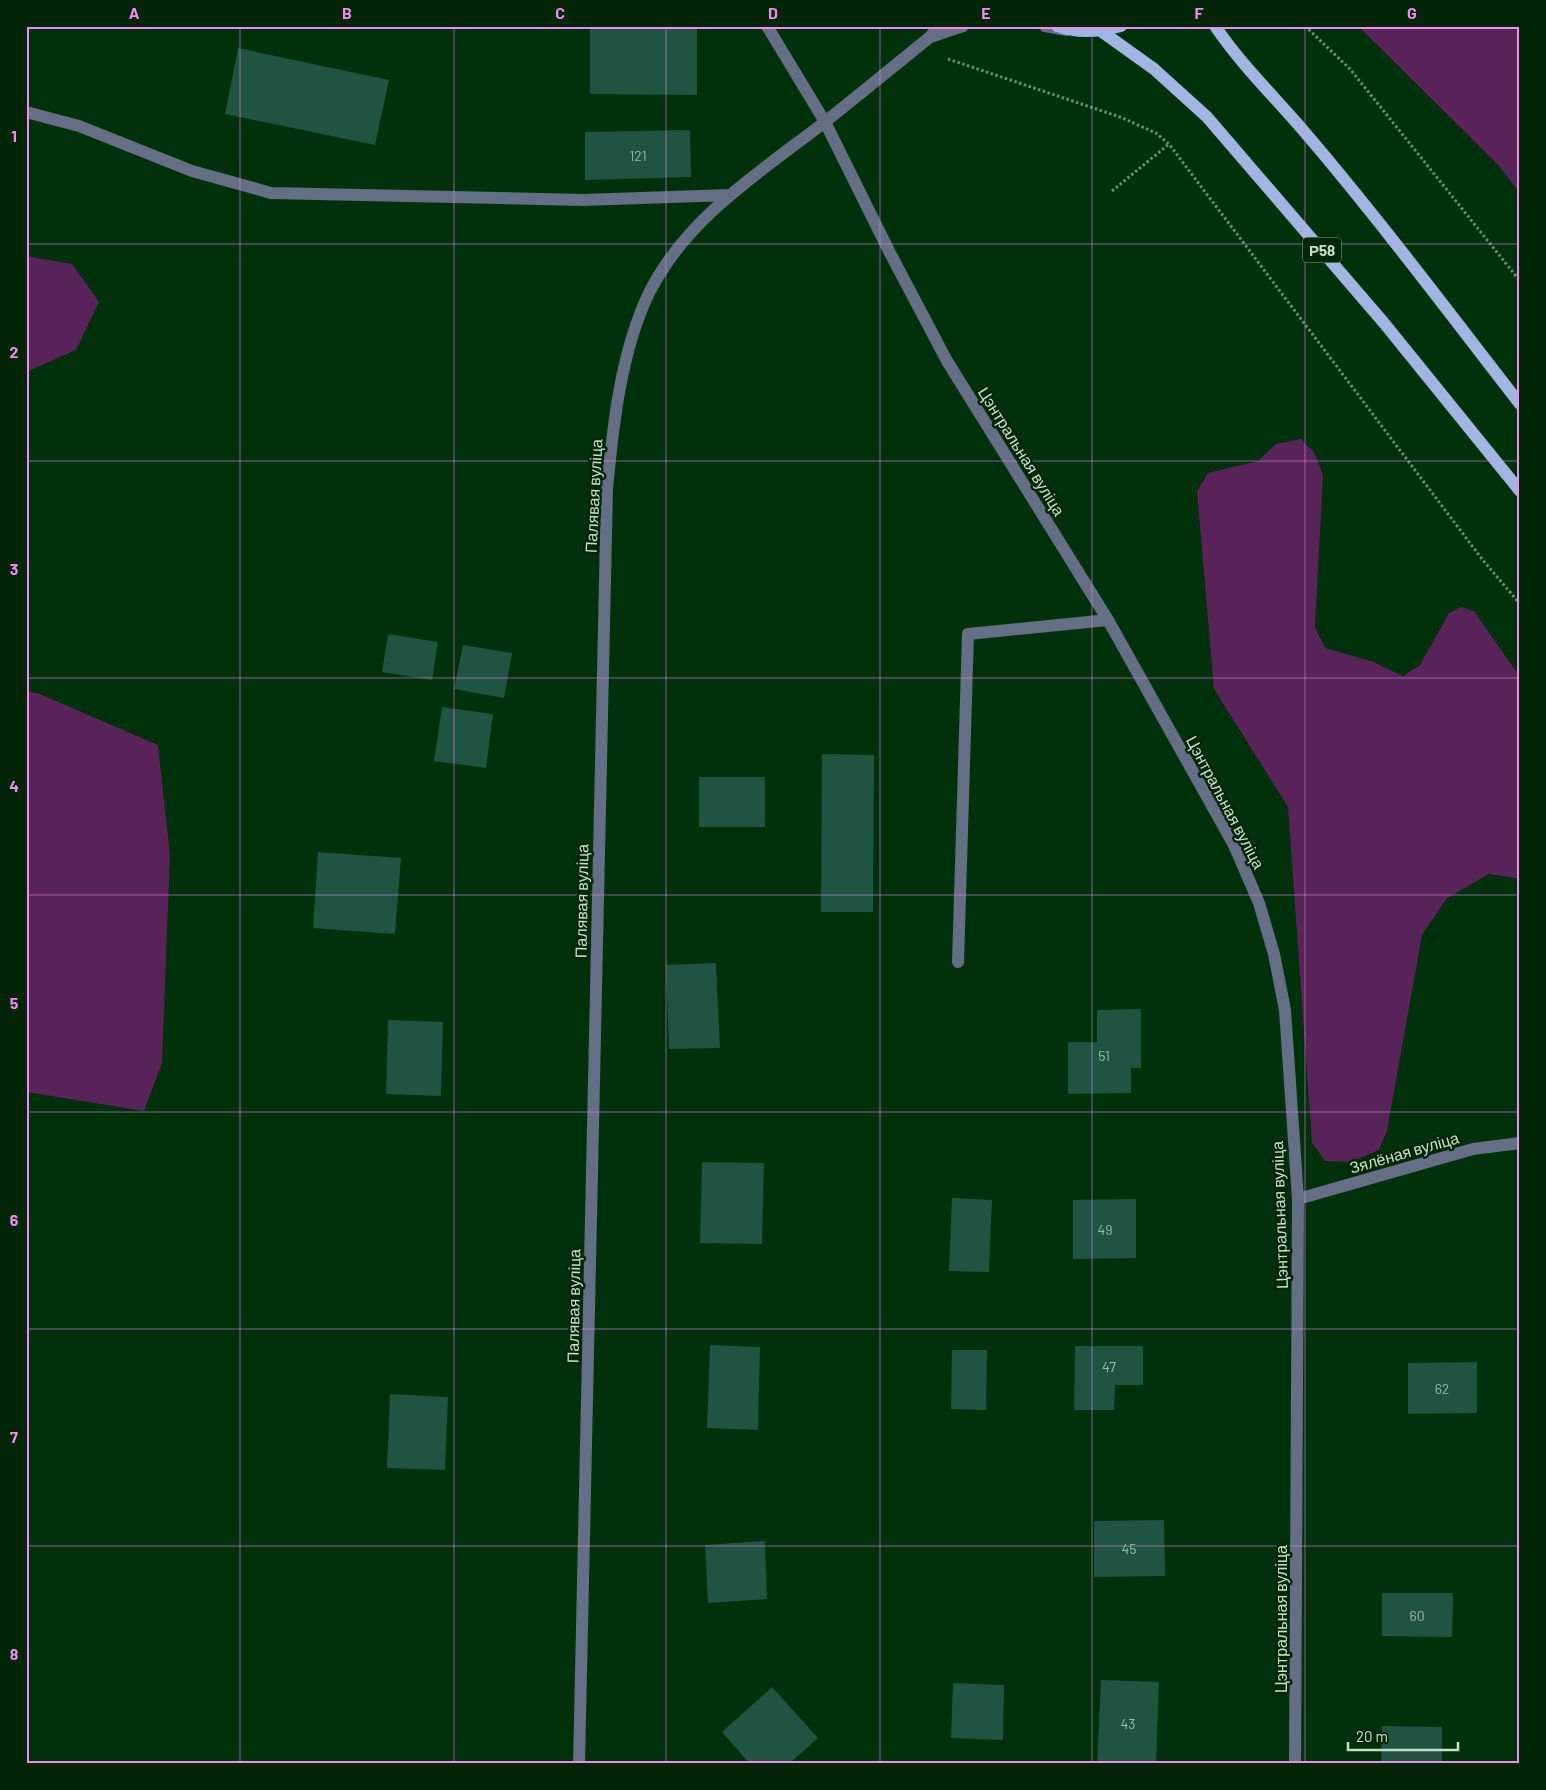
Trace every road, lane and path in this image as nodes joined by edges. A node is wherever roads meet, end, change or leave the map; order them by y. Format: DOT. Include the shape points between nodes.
graph roads {
  1 [pos="767,26"];
  2 [pos="938,26"];
  3 [pos="962,26"];
  4 [pos="1045,26"];
  5 [pos="1121,26"];
  6 [pos="1215,26"];
  7 [pos="1305,26"];
  8 [pos="1063,28"];
  9 [pos="1101,32"];
  10 [pos="930,36"];
  11 [pos="26,112"];
  12 [pos="825,122"];
  13 [pos="1170,144"];
  14 [pos="1112,191"];
  15 [pos="729,195"];
  16 [pos="1520,282"];
  17 [pos="1520,404"];
  18 [pos="1520,491"];
  19 [pos="1520,604"];
  20 [pos="1108,620"];
  21 [pos="958,962"];
  22 [pos="1520,1143"];
  23 [pos="1298,1199"];
  24 [pos="579,1764"];
  25 [pos="1296,1764"];
  1 -- 12 [label="street, Цэнтральная вуліца"];
  2 -- 10 [label="street"];
  3 -- 10 [label="street"];
  4 -- 8 [label="street"];
  5 -- 9 [label="main road"];
  6 -- 17 [label="main road" via="1233,53 1314,143"];
  7 -- 16 [label="path" via="1350,69"];
  8 -- 9 [label="main road"];
  9 -- 18 [label="main road, Р58" via="1154,69 1207,116 1384,322"];
  10 -- 12 [label="street, Палявая вуліца"];
  10 -- 13 [label="path" via="944,57 1120,117 1156,133"];
  11 -- 15 [label="street" via="79,126 192,171 271,193 583,200"];
  12 -- 15 [label="street, Палявая вуліца"];
  12 -- 20 [label="street, Цэнтральная вуліца" via="947,361"];
  13 -- 14 [label="path"];
  13 -- 19 [label="path" via="1476,552"];
  15 -- 24 [label="street, Палявая вуліца" via="696,226 669,259 649,294 623,375 607,489"];
  20 -- 21 [label="street" via="968,634"];
  20 -- 23 [label="street, Цэнтральная вуліца" via="1234,845 1259,902 1285,1010"];
  22 -- 23 [label="street, Зялёная вуліца" via="1473,1149"];
  23 -- 25 [label="street, Цэнтральная вуліца"];
}
